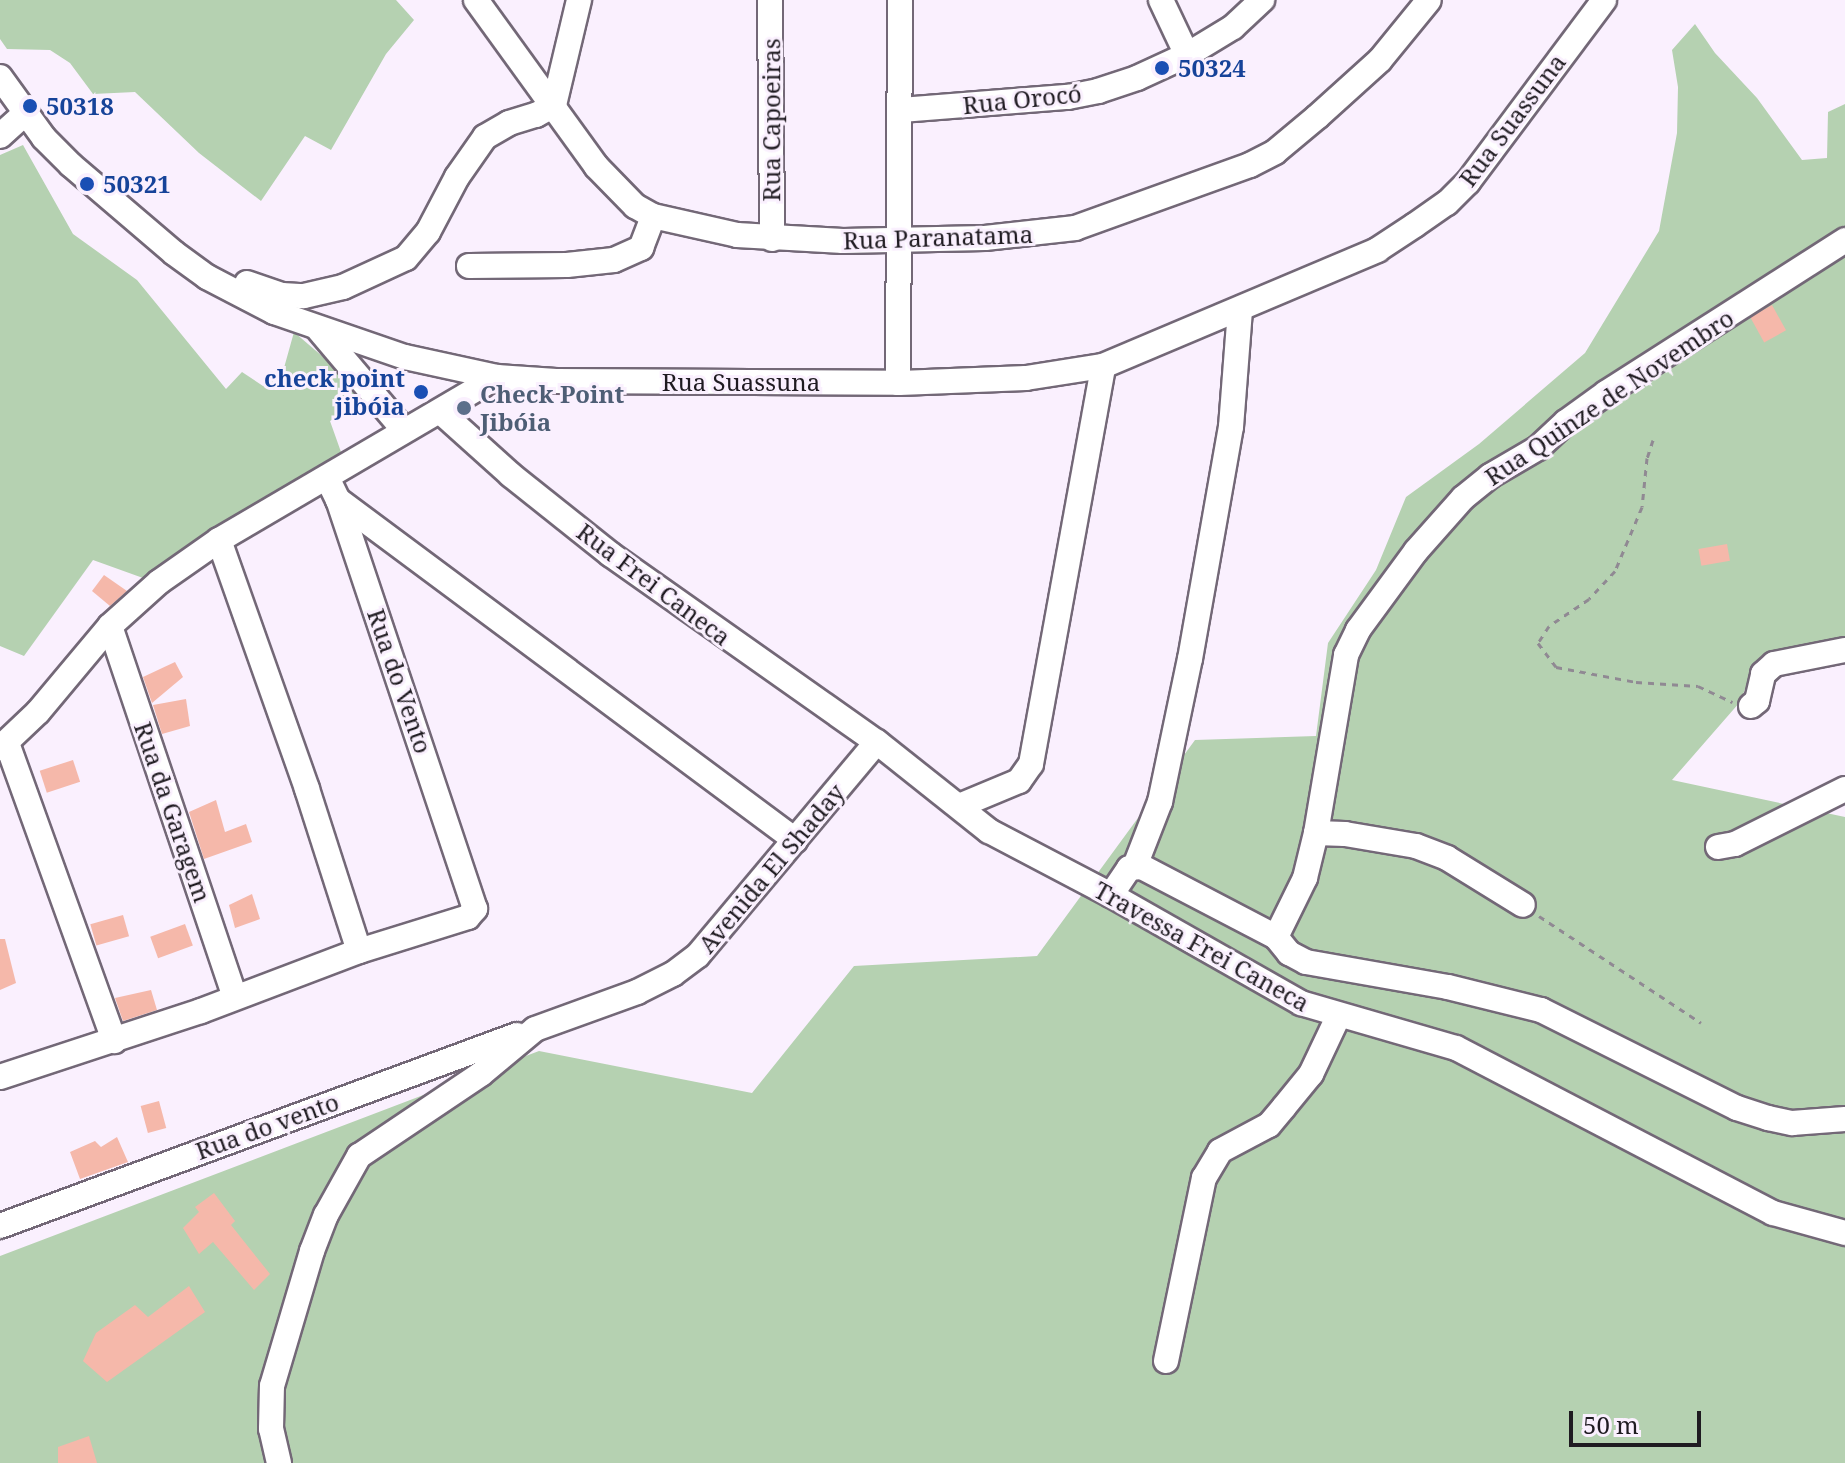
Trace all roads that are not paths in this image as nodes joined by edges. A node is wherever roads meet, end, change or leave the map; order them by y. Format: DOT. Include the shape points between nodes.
graph roads {
  1 [pos="476,0"];
  2 [pos="579,0"];
  3 [pos="770,0"];
  4 [pos="900,0"];
  5 [pos="1161,0"];
  6 [pos="1262,0"];
  7 [pos="1429,0"];
  8 [pos="1604,0"];
  9 [pos="1187,55"];
  10 [pos="0,77"];
  11 [pos="554,105"];
  12 [pos="901,110"];
  13 [pos="27,112"];
  14 [pos="0,136"];
  15 [pos="653,216"];
  16 [pos="899,238"];
  17 [pos="772,239"];
  18 [pos="1845,240"];
  19 [pos="174,253"];
  20 [pos="469,266"];
  21 [pos="1240,310"];
  22 [pos="319,330"];
  23 [pos="1103,366"];
  24 [pos="497,377"];
  25 [pos="898,383"];
  26 [pos="441,412"];
  27 [pos="403,429"];
  28 [pos="327,477"];
  29 [pos="338,500"];
  30 [pos="219,540"];
  31 [pos="110,626"];
  32 [pos="1845,650"];
  33 [pos="1751,706"];
  34 [pos="877,742"];
  35 [pos="4,745"];
  36 [pos="1845,789"];
  37 [pos="959,806"];
  38 [pos="1316,833"];
  39 [pos="795,840"];
  40 [pos="1718,847"];
  41 [pos="1135,866"];
  42 [pos="1111,895"];
  43 [pos="1523,905"];
  44 [pos="1276,937"];
  45 [pos="359,951"];
  46 [pos="235,997"];
  47 [pos="1338,1017"];
  48 [pos="535,1029"];
  49 [pos="114,1041"];
  50 [pos="0,1077"];
  51 [pos="1845,1119"];
  52 [pos="0,1226"];
  53 [pos="1845,1233"];
  54 [pos="1166,1361"];
  55 [pos="279,1463"];
  1 -- 11 [label="street, Rua Paranatama"];
  2 -- 11 [label="street"];
  3 -- 17 [label="street, Rua Capoeiras"];
  4 -- 12 [label="street"];
  5 -- 9 [label="street"];
  6 -- 9 [label="street, Rua Orocó" via="1233,27"];
  7 -- 16 [label="street, Rua Paranatama" via="1380,60 1275,152 1250,165 1075,228 985,238"];
  8 -- 21 [label="street, Rua Suassuna" via="1447,203 1377,250"];
  9 -- 12 [label="street, Rua Orocó" via="1137,78 1068,97"];
  10 -- 13 [label="street, Rua Suassuna"];
  11 -- 15 [label="street, Rua Paranatama" via="596,166 635,206"];
  11 -- 19 [label="street" via="485,137 421,243 398,263 343,287 282,295"];
  12 -- 16 [label="street"];
  13 -- 14 [label="street"];
  13 -- 19 [label="street, Rua Suassuna" via="71,165"];
  15 -- 17 [label="street, Rua Paranatama"];
  15 -- 20 [label="street" via="641,248 614,260"];
  16 -- 17 [label="street, Rua Paranatama"];
  16 -- 25 [label="street"];
  18 -- 38 [label="street, Rua Quinze de Novembro" via="1606,393 1455,506 1374,606 1346,655"];
  19 -- 22 [label="street, Rua Suassuna" via="207,277"];
  21 -- 23 [label="street, Rua Suassuna"];
  21 -- 41 [label="street" via="1231,427 1190,659 1160,802"];
  22 -- 24 [label="street, Rua Suassuna" via="405,357"];
  22 -- 27 [label="street"];
  23 -- 25 [label="street, Rua Suassuna" via="1026,378"];
  23 -- 37 [label="street" via="1031,764 1019,781"];
  24 -- 25 [label="street, Rua Suassuna"];
  24 -- 26 [label="street"];
  26 -- 27 [label="street"];
  26 -- 34 [label="street, Rua Frei Caneca" via="610,554"];
  27 -- 28 [label="street"];
  28 -- 29 [label="street, Rua do Vento"];
  28 -- 30 [label="street"];
  29 -- 39 [label="street"];
  29 -- 45 [label="street, Rua do Vento" via="475,909 468,917"];
  30 -- 31 [label="street" via="159,582"];
  30 -- 45 [label="street"];
  31 -- 35 [label="street"];
  31 -- 46 [label="street, Rua da Garagem"];
  32 -- 33 [label="street" via="1774,664 1765,671"];
  34 -- 37 [label="street, Travessa Frei Caneca"];
  34 -- 39 [label="street, Avenida El Shaday"];
  35 -- 49 [label="street"];
  36 -- 40 [label="street" via="1735,844"];
  37 -- 42 [label="street, Travessa Frei Caneca" via="989,831"];
  38 -- 43 [label="street" via="1416,846 1447,858"];
  38 -- 44 [label="street, Rua Quinze de Novembro" via="1305,878"];
  39 -- 48 [label="street, Avenida El Shaday" via="698,955 673,974"];
  41 -- 42 [label="street"];
  41 -- 44 [label="street"];
  42 -- 47 [label="street, Travessa Frei Caneca" via="1301,1003"];
  44 -- 51 [label="street" via="1289,953 1320,966 1448,987 1541,1010 1737,1108 1792,1123"];
  45 -- 46 [label="street"];
  46 -- 49 [label="street"];
  47 -- 53 [label="street, Travessa Frei Caneca" via="1456,1048 1773,1213"];
  47 -- 54 [label="street" via="1311,1074 1284,1107 1269,1125 1220,1151 1204,1178"];
  48 -- 52 [label="street, Rua do vento"];
  48 -- 55 [label="street, Avenida El Shaday" via="481,1074 374,1143 344,1179 312,1251 272,1386 271,1429"];
  49 -- 50 [label="street"];
}
